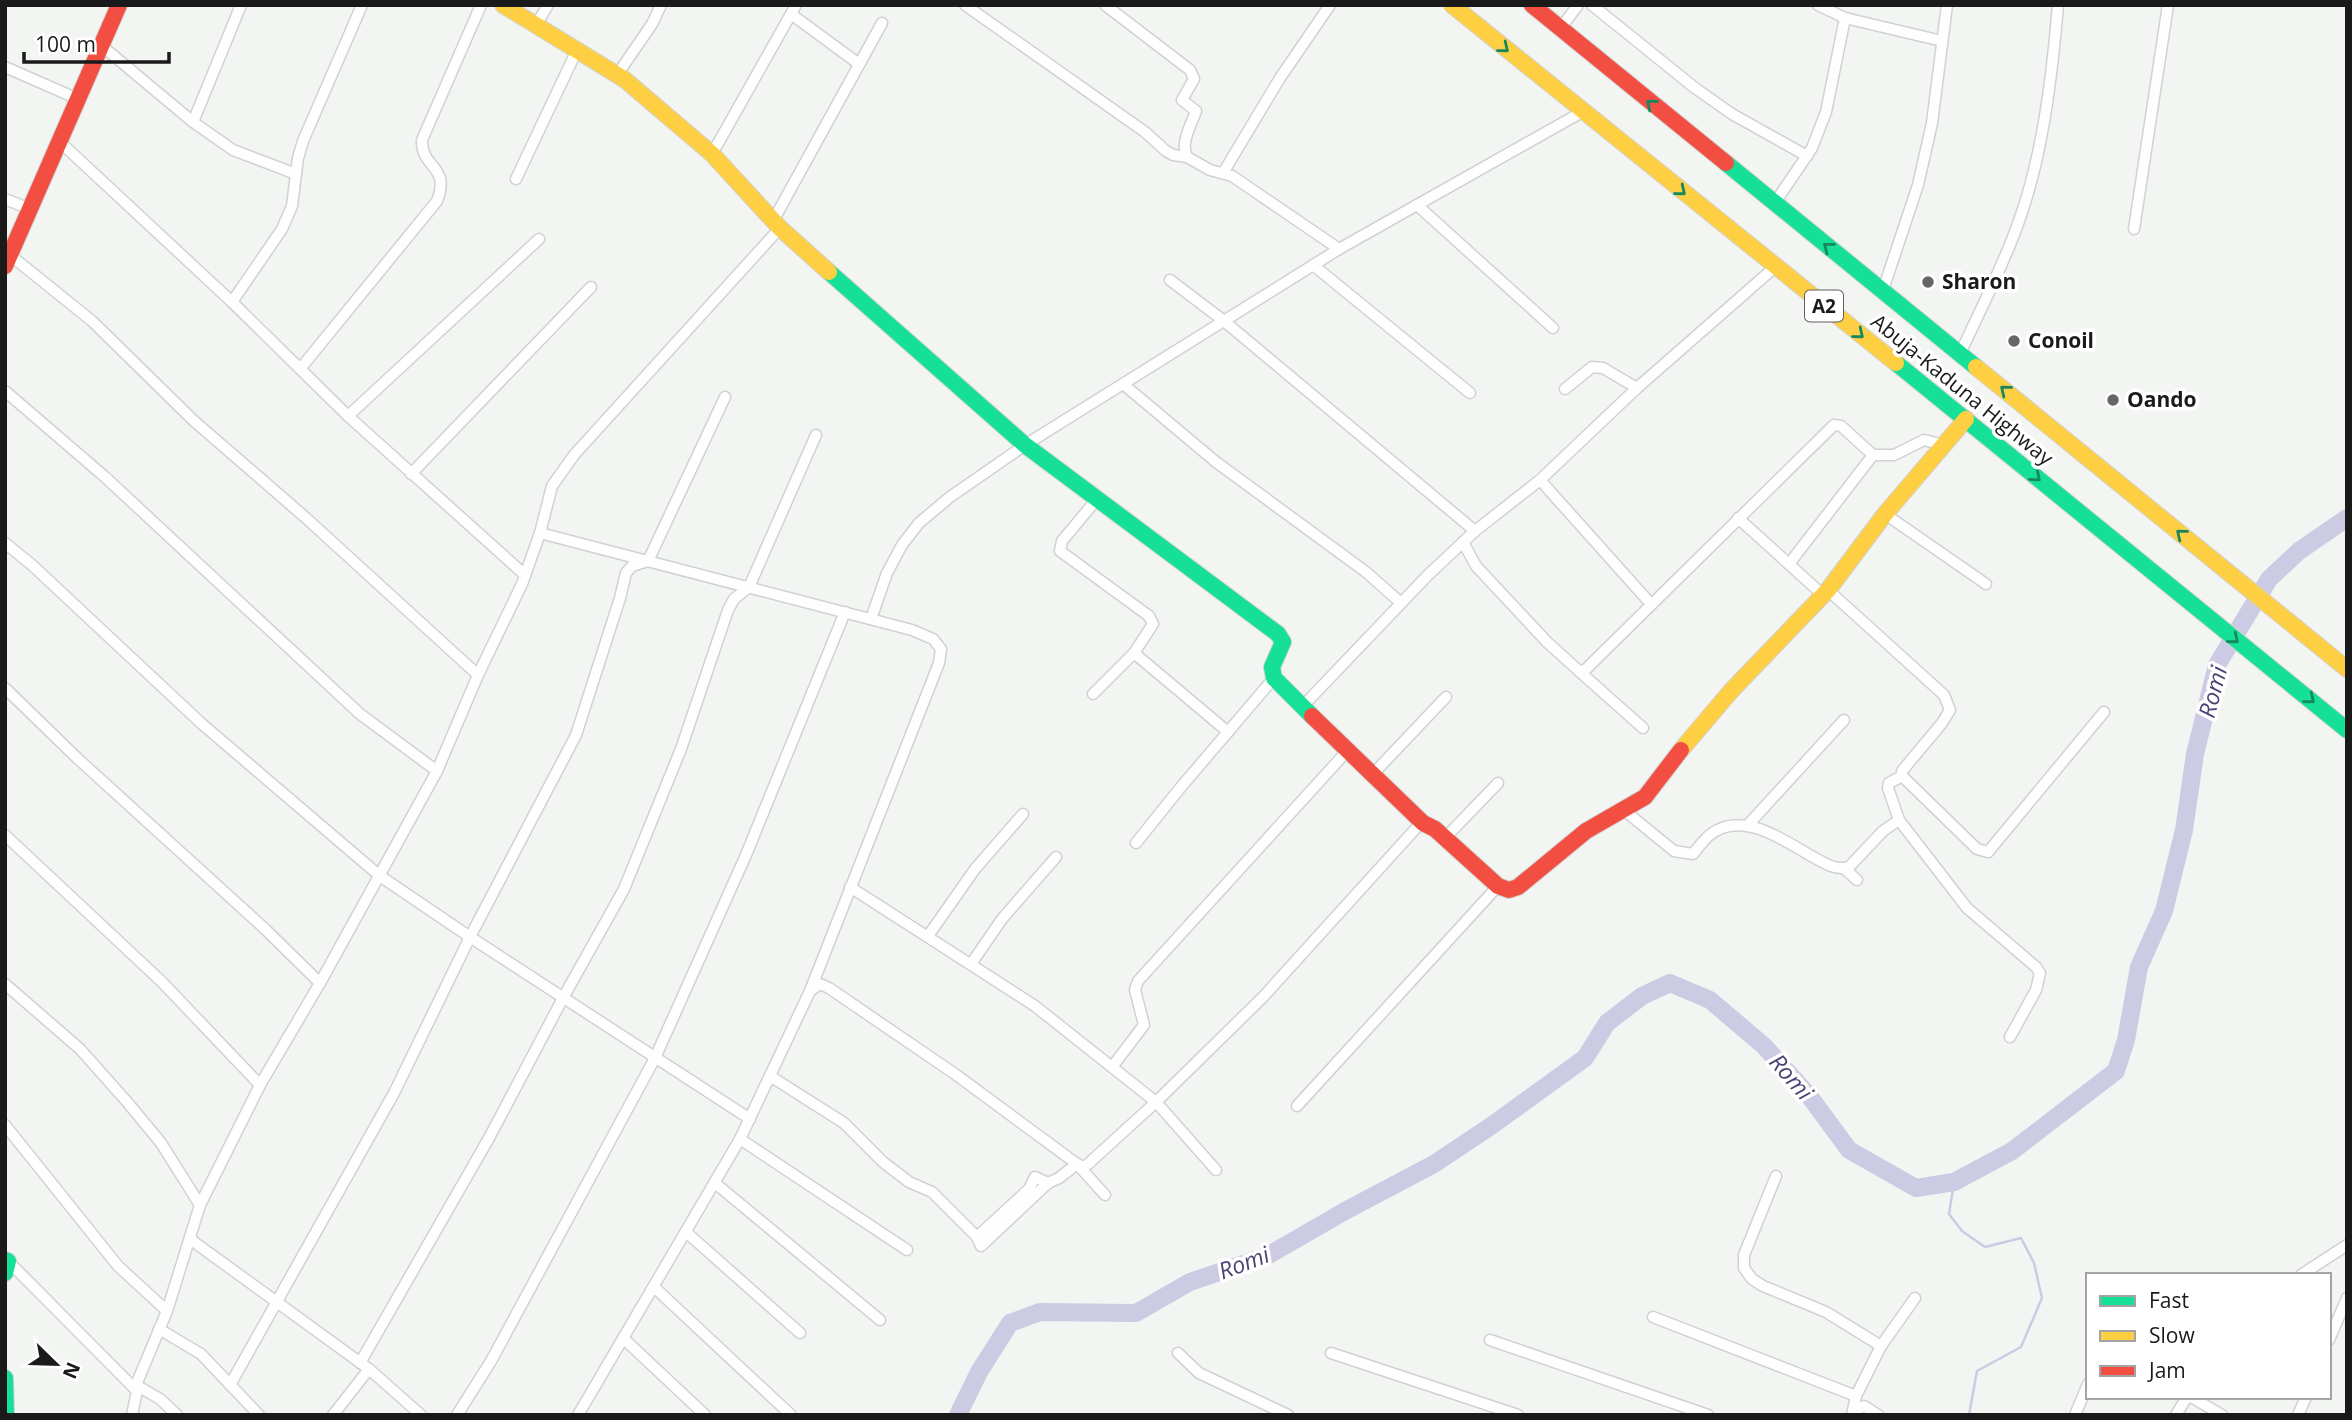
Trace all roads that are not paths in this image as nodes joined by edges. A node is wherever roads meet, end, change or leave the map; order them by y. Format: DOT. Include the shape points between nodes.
graph roads {
  1 [pos="119,5"];
  2 [pos="241,5"];
  3 [pos="362,5"];
  4 [pos="481,5"];
  5 [pos="503,5"];
  6 [pos="548,5"];
  7 [pos="661,5"];
  8 [pos="965,5"];
  9 [pos="1105,5"];
  10 [pos="1331,5"];
  11 [pos="1452,5"];
  12 [pos="1532,5"];
  13 [pos="1578,5"];
  14 [pos="1592,5"];
  15 [pos="1818,5"];
  16 [pos="1947,5"];
  17 [pos="2059,5"];
  18 [pos="2168,5"];
  19 [pos="793,10"];
  20 [pos="1845,18"];
  21 [pos="881,23"];
  22 [pos="536,25"];
  23 [pos="1560,29"];
  24 [pos="1942,41"];
  25 [pos="102,46"];
  26 [pos="577,50"];
  27 [pos="859,64"];
  28 [pos="5,67"];
  29 [pos="617,75"];
  30 [pos="78,99"];
  31 [pos="1582,112"];
  32 [pos="193,122"];
  33 [pos="59,141"];
  34 [pos="712,154"];
  35 [pos="1807,156"];
  36 [pos="1187,157"];
  37 [pos="1223,173"];
  38 [pos="296,174"];
  39 [pos="516,179"];
  40 [pos="5,199"];
  41 [pos="1774,204"];
  42 [pos="1417,205"];
  43 [pos="30,209"];
  44 [pos="777,224"];
  45 [pos="2134,229"];
  46 [pos="540,239"];
  47 [pos="1339,249"];
  48 [pos="8,260"];
  49 [pos="1313,265"];
  50 [pos="1775,267"];
  51 [pos="1170,280"];
  52 [pos="591,288"];
  53 [pos="1883,290"];
  54 [pos="232,302"];
  55 [pos="1224,321"];
  56 [pos="1553,328"];
  57 [pos="1961,354"];
  58 [pos="300,369"];
  59 [pos="1123,384"];
  60 [pos="1637,388"];
  61 [pos="1565,389"];
  62 [pos="5,391"];
  63 [pos="1471,393"];
  64 [pos="725,397"];
  65 [pos="348,416"];
  66 [pos="1966,419"];
  67 [pos="817,435"];
  68 [pos="1025,445"];
  69 [pos="1944,445"];
  70 [pos="1873,455"];
  71 [pos="411,474"];
  72 [pos="1539,480"];
  73 [pos="1097,499"];
  74 [pos="1885,514"];
  75 [pos="1738,519"];
  76 [pos="1475,531"];
  77 [pos="540,533"];
  78 [pos="1463,542"];
  79 [pos="5,543"];
  80 [pos="648,561"];
  81 [pos="1789,564"];
  82 [pos="525,575"];
  83 [pos="1986,584"];
  84 [pos="749,587"];
  85 [pos="1826,593"];
  86 [pos="1401,603"];
  87 [pos="1650,603"];
  88 [pos="845,612"];
  89 [pos="871,619"];
  90 [pos="1134,653"];
  91 [pos="2347,669"];
  92 [pos="1578,671"];
  93 [pos="478,675"];
  94 [pos="1274,678"];
  95 [pos="5,688"];
  96 [pos="1093,694"];
  97 [pos="1446,697"];
  98 [pos="1303,706"];
  99 [pos="2104,712"];
  100 [pos="1844,720"];
  101 [pos="1643,728"];
  102 [pos="2347,730"];
  103 [pos="1228,732"];
  104 [pos="1348,750"];
  105 [pos="437,771"];
  106 [pos="1372,775"];
  107 [pos="1902,776"];
  108 [pos="1498,783"];
  109 [pos="1625,811"];
  110 [pos="1023,814"];
  111 [pos="1899,820"];
  112 [pos="1419,822"];
  113 [pos="1747,826"];
  114 [pos="5,835"];
  115 [pos="1445,838"];
  116 [pos="1136,844"];
  117 [pos="1056,857"];
  118 [pos="1845,869"];
  119 [pos="380,876"];
  120 [pos="1857,880"];
  121 [pos="1498,886"];
  122 [pos="850,887"];
  123 [pos="928,936"];
  124 [pos="470,937"];
  125 [pos="971,964"];
  126 [pos="320,983"];
  127 [pos="5,984"];
  128 [pos="810,991"];
  129 [pos="563,998"];
  130 [pos="2010,1037"];
  131 [pos="655,1058"];
  132 [pos="1112,1067"];
  133 [pos="770,1076"];
  134 [pos="260,1085"];
  135 [pos="1156,1102"];
  136 [pos="1297,1106"];
  137 [pos="750,1119"];
  138 [pos="5,1125"];
  139 [pos="740,1139"];
  140 [pos="1077,1164"];
  141 [pos="1216,1170"];
  142 [pos="1776,1177"];
  143 [pos="715,1183"];
  144 [pos="1105,1195"];
  145 [pos="200,1205"];
  146 [pos="686,1232"];
  147 [pos="190,1237"];
  148 [pos="2347,1245"];
  149 [pos="907,1250"];
  150 [pos="6,1265"];
  151 [pos="2304,1273"];
  152 [pos="654,1287"];
  153 [pos="1915,1298"];
  154 [pos="2347,1298"];
  155 [pos="276,1302"];
  156 [pos="167,1311"];
  157 [pos="1653,1317"];
  158 [pos="880,1320"];
  159 [pos="159,1329"];
  160 [pos="800,1333"];
  161 [pos="2331,1335"];
  162 [pos="623,1338"];
  163 [pos="1490,1340"];
  164 [pos="1881,1346"];
  165 [pos="1178,1353"];
  166 [pos="1331,1353"];
  167 [pos="364,1366"];
  168 [pos="5,1378"];
  169 [pos="230,1385"];
  170 [pos="137,1388"];
  171 [pos="2086,1389"];
  172 [pos="1856,1396"];
  173 [pos="2188,1399"];
  174 [pos="2193,1399"];
  175 [pos="2305,1399"];
  176 [pos="1853,1413"];
  177 [pos="6,1415"];
  178 [pos="132,1415"];
  179 [pos="177,1415"];
  180 [pos="259,1415"];
  181 [pos="333,1415"];
  182 [pos="421,1415"];
  183 [pos="457,1415"];
  184 [pos="578,1415"];
  185 [pos="705,1415"];
  186 [pos="791,1415"];
  187 [pos="1288,1415"];
  188 [pos="1518,1415"];
  189 [pos="1708,1415"];
  190 [pos="1878,1415"];
  191 [pos="2075,1415"];
  192 [pos="2176,1415"];
  193 [pos="2222,1415"];
  194 [pos="2298,1415"];
  1 -- 25 [label="main road"];
  2 -- 32 [label="street"];
  3 -- 38 [label="street" via="303,142"];
  4 -- 58 [label="street" via="422,140 426,156 442,178 438,201"];
  5 -- 22 [label="main road"];
  6 -- 22 [label="street"];
  7 -- 29 [label="street"];
  8 -- 36 [label="street" via="1166,151"];
  9 -- 36 [label="street" via="1190,70 1194,79 1182,100 1196,111 1184,150"];
  10 -- 37 [label="street"];
  11 -- 31 [label="main road, Abuja-Kaduna Highway / A2, one-way"];
  12 -- 23 [label="main road, Abuja-Kaduna Highway / A2"];
  13 -- 23 [label="street"];
  14 -- 35 [label="street" via="1732,114"];
  15 -- 20 [label="street"];
  16 -- 24 [label="street"];
  17 -- 57 [label="street" via="2053,70 2019,221"];
  18 -- 45 [label="street"];
  19 -- 27 [label="street"];
  19 -- 34 [label="street"];
  20 -- 24 [label="street"];
  20 -- 35 [label="street" via="1826,112"];
  21 -- 27 [label="street"];
  22 -- 26 [label="main road"];
  41 -- 23 [label="main road, Abuja-Kaduna Highway / A2, one-way"];
  24 -- 53 [label="street" via="1932,123 1918,185"];
  25 -- 30 [label="main road"];
  25 -- 32 [label="street"];
  26 -- 29 [label="main road"];
  26 -- 39 [label="street"];
  27 -- 44 [label="street"];
  28 -- 30 [label="street"];
  29 -- 34 [label="main road"];
  30 -- 33 [label="main road"];
  31 -- 42 [label="street"];
  31 -- 50 [label="main road, Abuja-Kaduna Highway / A2, one-way"];
  32 -- 38 [label="street" via="233,150"];
  33 -- 43 [label="main road"];
  33 -- 54 [label="street"];
  34 -- 44 [label="main road"];
  35 -- 41 [label="street"];
  36 -- 37 [label="street"];
  37 -- 47 [label="street"];
  38 -- 54 [label="street" via="292,206 282,229"];
  40 -- 43 [label="street"];
  53 -- 41 [label="main road, Abuja-Kaduna Highway / A2, one-way"];
  42 -- 47 [label="street"];
  42 -- 56 [label="street"];
  43 -- 48 [label="main road"];
  44 -- 68 [label="main road"];
  44 -- 77 [label="street" via="574,455 552,486"];
  46 -- 65 [label="street"];
  47 -- 49 [label="street"];
  48 -- 93 [label="street" via="92,321 194,421"];
  49 -- 55 [label="street"];
  49 -- 63 [label="street"];
  50 -- 60 [label="street"];
  50 -- 66 [label="main road, Abuja-Kaduna Highway / A2, one-way"];
  51 -- 55 [label="street"];
  52 -- 71 [label="street"];
  53 -- 57 [label="main road, Abuja-Kaduna Highway / A2"];
  54 -- 58 [label="street"];
  55 -- 59 [label="street"];
  55 -- 76 [label="street"];
  91 -- 57 [label="main road, Abuja-Kaduna Highway / A2, one-way"];
  58 -- 65 [label="street"];
  59 -- 68 [label="street"];
  59 -- 86 [label="street" via="1216,462"];
  60 -- 61 [label="street" via="1603,368 1592,367"];
  60 -- 72 [label="street"];
  62 -- 105 [label="street" via="105,477 360,714"];
  64 -- 80 [label="street"];
  65 -- 71 [label="street"];
  66 -- 69 [label="main road"];
  66 -- 102 [label="main road, Abuja-Kaduna Highway / A2, one-way"];
  67 -- 84 [label="street"];
  68 -- 73 [label="main road"];
  68 -- 89 [label="street" via="919,523 887,573"];
  69 -- 70 [label="street" via="1924,440 1894,455"];
  69 -- 74 [label="main road"];
  70 -- 75 [label="street" via="1834,425"];
  70 -- 81 [label="street"];
  71 -- 82 [label="street"];
  72 -- 76 [label="street"];
  72 -- 87 [label="street"];
  73 -- 90 [label="street" via="1062,541 1060,551 1152,620"];
  73 -- 94 [label="main road" via="1278,634 1283,642 1272,667"];
  74 -- 83 [label="street"];
  74 -- 85 [label="main road"];
  75 -- 81 [label="street"];
  75 -- 87 [label="street"];
  76 -- 78 [label="street"];
  77 -- 80 [label="street"];
  77 -- 82 [label="street"];
  78 -- 86 [label="street"];
  78 -- 92 [label="street" via="1476,566"];
  79 -- 119 [label="street" via="202,724"];
  80 -- 84 [label="street"];
  80 -- 124 [label="street" via="626,573 576,735"];
  81 -- 85 [label="street"];
  82 -- 93 [label="street"];
  84 -- 88 [label="street"];
  84 -- 129 [label="street" via="728,610 681,749 624,889"];
  85 -- 107 [label="street" via="1948,702 1950,710 1942,723"];
  85 -- 109 [label="main road" via="1731,691 1645,797"];
  86 -- 98 [label="street"];
  87 -- 92 [label="street" via="1585,670"];
  88 -- 89 [label="street"];
  88 -- 131 [label="street" via="741,867"];
  89 -- 122 [label="street" via="912,629 933,639 941,649"];
  90 -- 96 [label="street"];
  90 -- 103 [label="street"];
  92 -- 101 [label="street"];
  93 -- 105 [label="street"];
  94 -- 98 [label="main road"];
  94 -- 103 [label="street"];
  95 -- 126 [label="street"];
  97 -- 106 [label="street"];
  98 -- 104 [label="main road"];
  99 -- 107 [label="street" via="1988,852 1978,849"];
  100 -- 113 [label="street"];
  103 -- 116 [label="street"];
  104 -- 106 [label="main road"];
  104 -- 132 [label="street" via="1138,981 1135,990 1144,1025"];
  105 -- 119 [label="street"];
  106 -- 112 [label="main road"];
  107 -- 111 [label="street" via="1888,788"];
  108 -- 115 [label="street"];
  109 -- 113 [label="street" via="1684,854 1693,854 1723,827"];
  109 -- 121 [label="main road" via="1586,831 1518,887"];
  110 -- 123 [label="street" via="975,869"];
  111 -- 118 [label="street"];
  111 -- 130 [label="street" via="1967,908 2040,972 2036,990"];
  112 -- 115 [label="main road"];
  112 -- 135 [label="street" via="1263,997"];
  113 -- 118 [label="street" via="1764,829 1835,869"];
  114 -- 134 [label="street" via="162,982"];
  115 -- 121 [label="main road"];
  117 -- 125 [label="street" via="1002,919"];
  118 -- 120 [label="street"];
  119 -- 124 [label="street"];
  119 -- 126 [label="street"];
  121 -- 136 [label="street"];
  122 -- 123 [label="street"];
  122 -- 128 [label="street"];
  123 -- 125 [label="street"];
  124 -- 129 [label="street"];
  124 -- 155 [label="street" via="394,1093"];
  125 -- 132 [label="street" via="1035,1006"];
  126 -- 134 [label="street"];
  127 -- 145 [label="street" via="80,1049 128,1103 161,1143"];
  128 -- 133 [label="street"];
  128 -- 140 [label="street" via="821,984 829,988"];
  129 -- 131 [label="street"];
  129 -- 167 [label="street"];
  131 -- 137 [label="street"];
  131 -- 183 [label="street" via="491,1361"];
  132 -- 135 [label="street"];
  133 -- 137 [label="street"];
  133 -- 140 [label="street" via="844,1122 883,1162 932,1192 977,1237 1029,1189 1035,1177 1048,1183"];
  134 -- 145 [label="street"];
  135 -- 140 [label="street" via="1088,1164"];
  135 -- 141 [label="street"];
  137 -- 139 [label="street"];
  138 -- 156 [label="street" via="118,1266"];
  139 -- 143 [label="street"];
  139 -- 149 [label="street"];
  140 -- 144 [label="street"];
  142 -- 164 [label="street" via="1744,1255 1744,1268 1763,1286 1826,1312"];
  143 -- 146 [label="street"];
  143 -- 158 [label="street"];
  145 -- 147 [label="street"];
  146 -- 152 [label="street"];
  146 -- 160 [label="street"];
  147 -- 155 [label="street"];
  147 -- 156 [label="street"];
  148 -- 151 [label="street"];
  150 -- 170 [label="street"];
  152 -- 162 [label="street"];
  152 -- 186 [label="street"];
  153 -- 164 [label="street"];
  154 -- 161 [label="street"];
  155 -- 167 [label="street"];
  155 -- 169 [label="street"];
  156 -- 159 [label="street"];
  157 -- 172 [label="street"];
  159 -- 169 [label="street" via="201,1354"];
  159 -- 170 [label="street"];
  162 -- 184 [label="street"];
  162 -- 185 [label="street"];
  163 -- 189 [label="street"];
  164 -- 172 [label="street"];
  165 -- 187 [label="street" via="1199,1373"];
  166 -- 188 [label="street"];
  167 -- 181 [label="street"];
  167 -- 182 [label="street"];
  168 -- 177 [label="main road"];
  169 -- 180 [label="street"];
  170 -- 178 [label="street"];
  170 -- 179 [label="street" via="160,1399"];
  171 -- 191 [label="street"];
  172 -- 176 [label="street"];
  173 -- 192 [label="street"];
  174 -- 193 [label="street"];
  175 -- 194 [label="street"];
  176 -- 190 [label="street" via="1864,1406"];
}
